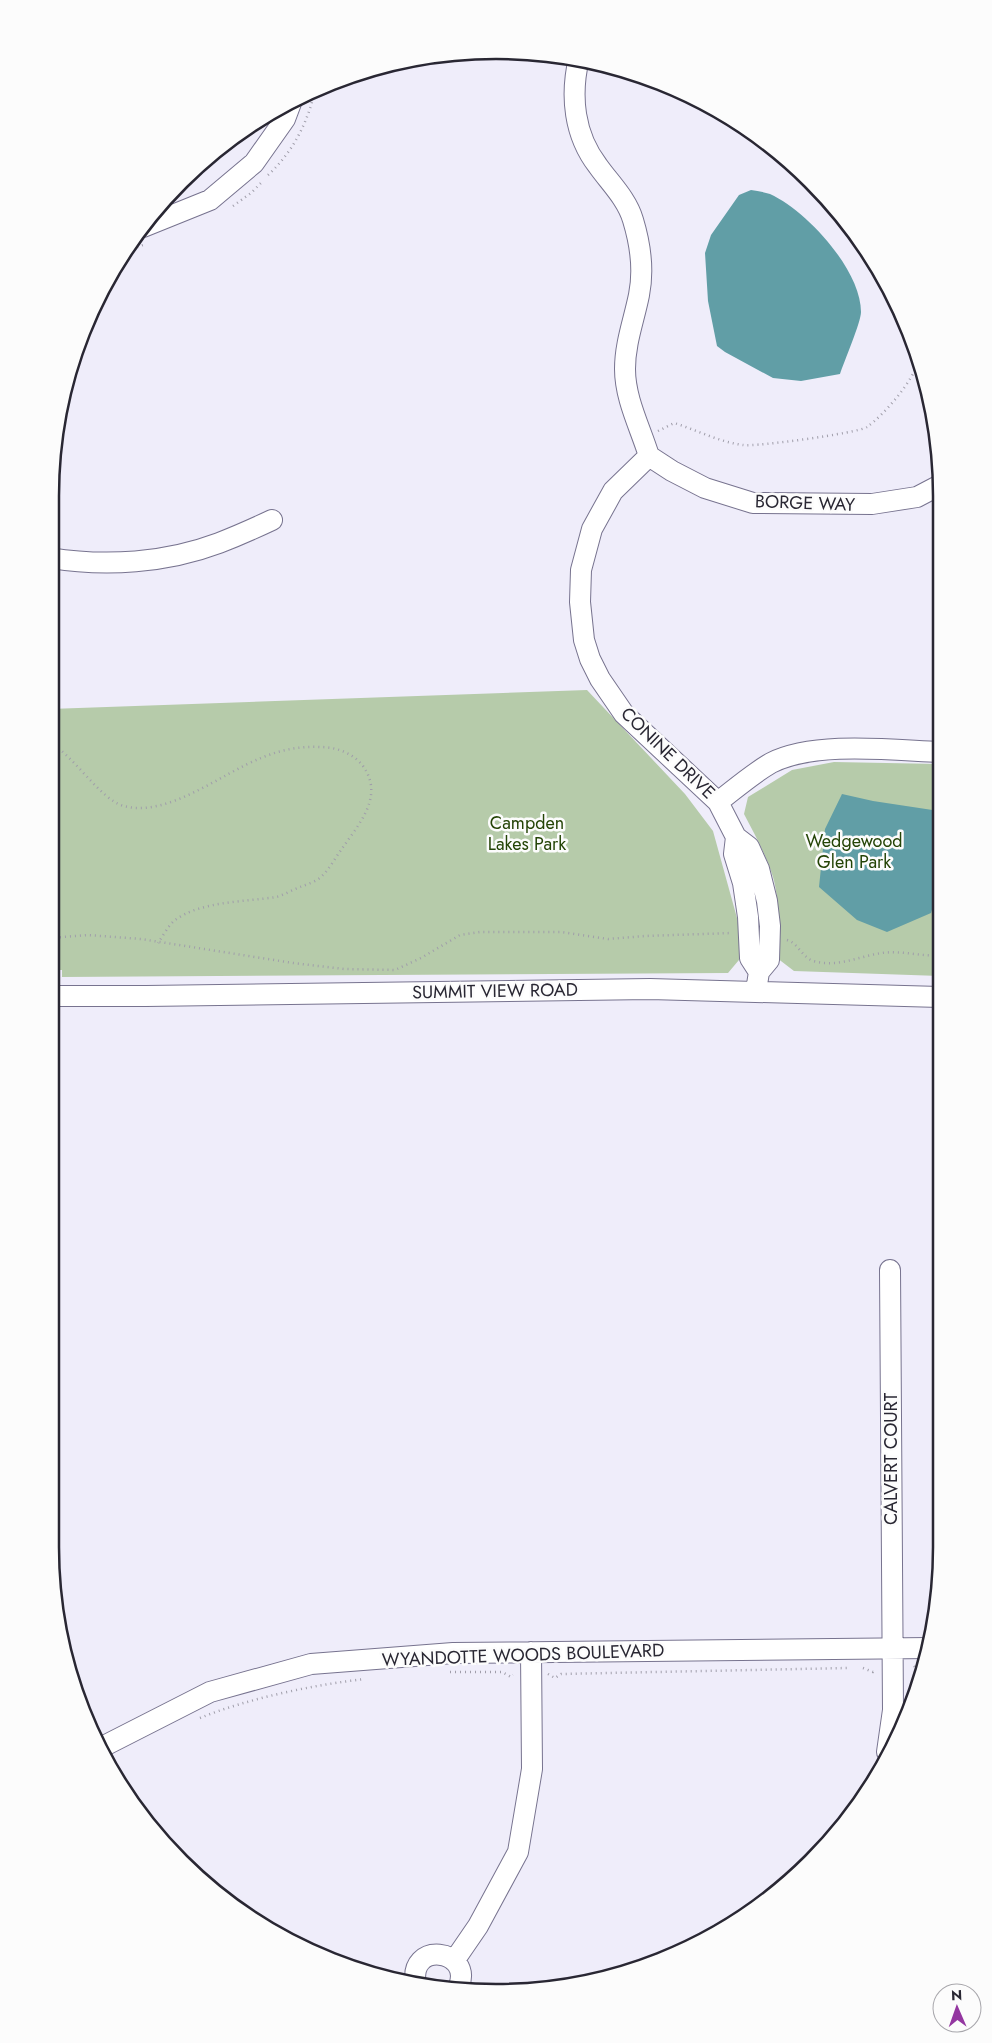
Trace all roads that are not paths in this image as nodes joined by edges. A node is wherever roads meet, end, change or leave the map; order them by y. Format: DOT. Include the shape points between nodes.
graph roads {
  1 [pos="577,66"];
  2 [pos="287,112"];
  3 [pos="156,222"];
  4 [pos="646,447"];
  5 [pos="933,489"];
  6 [pos="272,520"];
  7 [pos="59,559"];
  8 [pos="933,752"];
  9 [pos="718,802"];
  10 [pos="736,837"];
  11 [pos="758,982"];
  12 [pos="59,996"];
  13 [pos="933,996"];
  14 [pos="890,1270"];
  15 [pos="892,1648"];
  16 [pos="921,1648"];
  17 [pos="530,1652"];
  18 [pos="889,1738"];
  19 [pos="106,1745"];
  20 [pos="454,1961"];
  21 [pos="416,1977"];
  22 [pos="460,1983"];
  1 -- 4 [label="street" via="574,107 582,139 632,218 640,252 639,293 627,338 625,369 626,392"];
  2 -- 3 [label="street" via="254,163 210,200"];
  4 -- 5 [label="street, BORGE WAY" via="672,471 705,488 753,503 872,504 917,497"];
  4 -- 9 [label="street, CONINE DRIVE" via="613,490 592,529 581,570 584,640 600,680 624,714"];
  6 -- 7 [label="street" via="218,543 176,555 121,563"];
  8 -- 9 [label="street" via="847,749 809,752 772,763"];
  9 -- 10 [label="street, CONINE DRIVE"];
  10 -- 11 [label="street, CONINE DRIVE" via="734,854 743,883 750,958"];
  10 -- 11 [label="street, CONINE DRIVE" via="749,847 759,869 767,901 769,960"];
  11 -- 12 [label="street, SUMMIT VIEW ROAD" via="650,989"];
  11 -- 13 [label="street, SUMMIT VIEW ROAD"];
  14 -- 15 [label="street, CALVERT COURT"];
  15 -- 16 [label="street, WYANDOTTE WOODS BOULEVARD"];
  15 -- 17 [label="street, WYANDOTTE WOODS BOULEVARD"];
  15 -- 18 [label="street, CALVERT COURT" via="893,1710"];
  17 -- 19 [label="street, WYANDOTTE WOODS BOULEVARD" via="453,1653 311,1664 210,1692"];
  17 -- 20 [label="street" via="532,1769 518,1852 478,1926"];
  20 -- 21 [label="street" via="441,1954 425,1957 416,1970"];
  20 -- 22 [label="street" via="459,1967"];
}
